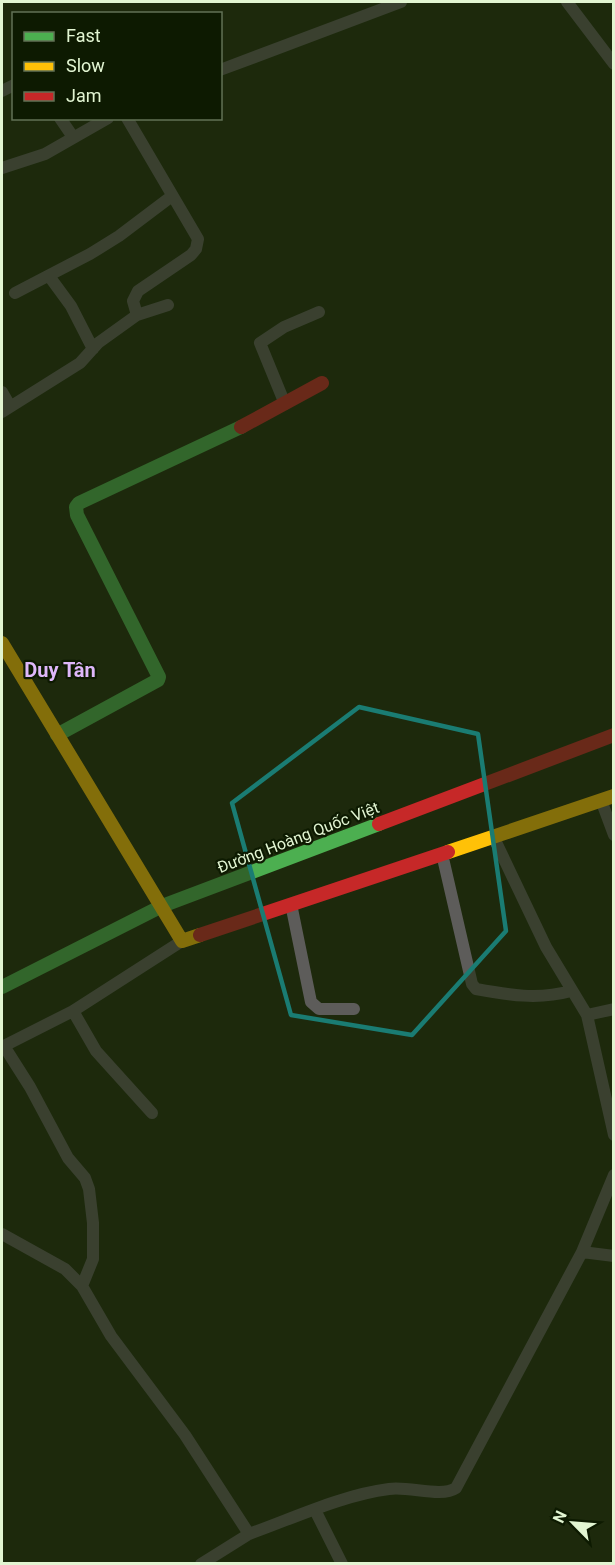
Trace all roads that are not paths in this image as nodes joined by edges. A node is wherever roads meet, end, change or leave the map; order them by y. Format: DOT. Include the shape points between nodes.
graph roads {
  1 [pos="401,2"];
  2 [pos="567,2"];
  3 [pos="614,64"];
  4 [pos="222,69"];
  5 [pos="61,120"];
  6 [pos="104,120"];
  7 [pos="128,120"];
  8 [pos="73,137"];
  9 [pos="2,168"];
  10 [pos="172,196"];
  11 [pos="49,276"];
  12 [pos="15,293"];
  13 [pos="168,305"];
  14 [pos="319,312"];
  15 [pos="137,315"];
  16 [pos="93,349"];
  17 [pos="322,383"];
  18 [pos="2,392"];
  19 [pos="285,404"];
  20 [pos="6,409"];
  21 [pos="2,643"];
  22 [pos="57,735"];
  23 [pos="614,735"];
  24 [pos="607,798"];
  25 [pos="614,835"];
  26 [pos="494,838"];
  27 [pos="442,854"];
  28 [pos="291,904"];
  29 [pos="165,910"];
  30 [pos="179,937"];
  31 [pos="2,987"];
  32 [pos="571,991"];
  33 [pos="354,1009"];
  34 [pos="614,1009"];
  35 [pos="73,1011"];
  36 [pos="588,1015"];
  37 [pos="3,1046"];
  38 [pos="152,1113"];
  39 [pos="614,1135"];
  40 [pos="614,1174"];
  41 [pos="2,1234"];
  42 [pos="582,1252"];
  43 [pos="614,1256"];
  44 [pos="82,1286"];
  45 [pos="315,1510"];
  46 [pos="249,1534"];
  47 [pos="208,1561"];
  48 [pos="342,1563"];
  1 -- 4 [label="street"];
  2 -- 3 [label="street"];
  5 -- 8 [label="street"];
  6 -- 8 [label="street"];
  7 -- 10 [label="street"];
  8 -- 9 [label="street" via="40,156"];
  10 -- 11 [label="street" via="119,236"];
  10 -- 15 [label="street" via="195,232 198,244 191,255 138,291 133,301"];
  11 -- 12 [label="street"];
  11 -- 16 [label="street" via="71,306"];
  13 -- 15 [label="street"];
  14 -- 19 [label="street" via="284,327 260,343"];
  15 -- 16 [label="street"];
  16 -- 20 [label="street" via="80,363"];
  17 -- 19 [label="street"];
  18 -- 20 [label="street"];
  19 -- 22 [label="street" via="207,445 79,502 76,515 159,677"];
  21 -- 22 [label="street"];
  22 -- 29 [label="street"];
  23 -- 29 [label="street, Đường Hoàng Quốc Việt"];
  24 -- 25 [label="street"];
  24 -- 26 [label="street"];
  26 -- 27 [label="street"];
  26 -- 32 [label="street"];
  27 -- 28 [label="street"];
  27 -- 32 [label="street" via="476,989 525,998"];
  28 -- 30 [label="street"];
  28 -- 33 [label="street" via="310,1002 319,1009"];
  29 -- 30 [label="street"];
  29 -- 31 [label="street, Đường Hoàng Quốc Việt"];
  30 -- 35 [label="street"];
  32 -- 36 [label="street"];
  34 -- 36 [label="street"];
  35 -- 37 [label="street"];
  35 -- 38 [label="street" via="96,1051"];
  36 -- 39 [label="street"];
  37 -- 44 [label="street" via="89,1189 93,1259"];
  40 -- 42 [label="street"];
  41 -- 44 [label="street" via="65,1269"];
  42 -- 43 [label="street"];
  42 -- 45 [label="street" via="456,1488 446,1494 413,1488 384,1490"];
  44 -- 46 [label="street" via="111,1336 185,1435"];
  45 -- 46 [label="street"];
  45 -- 48 [label="street"];
  46 -- 47 [label="street"];
}
